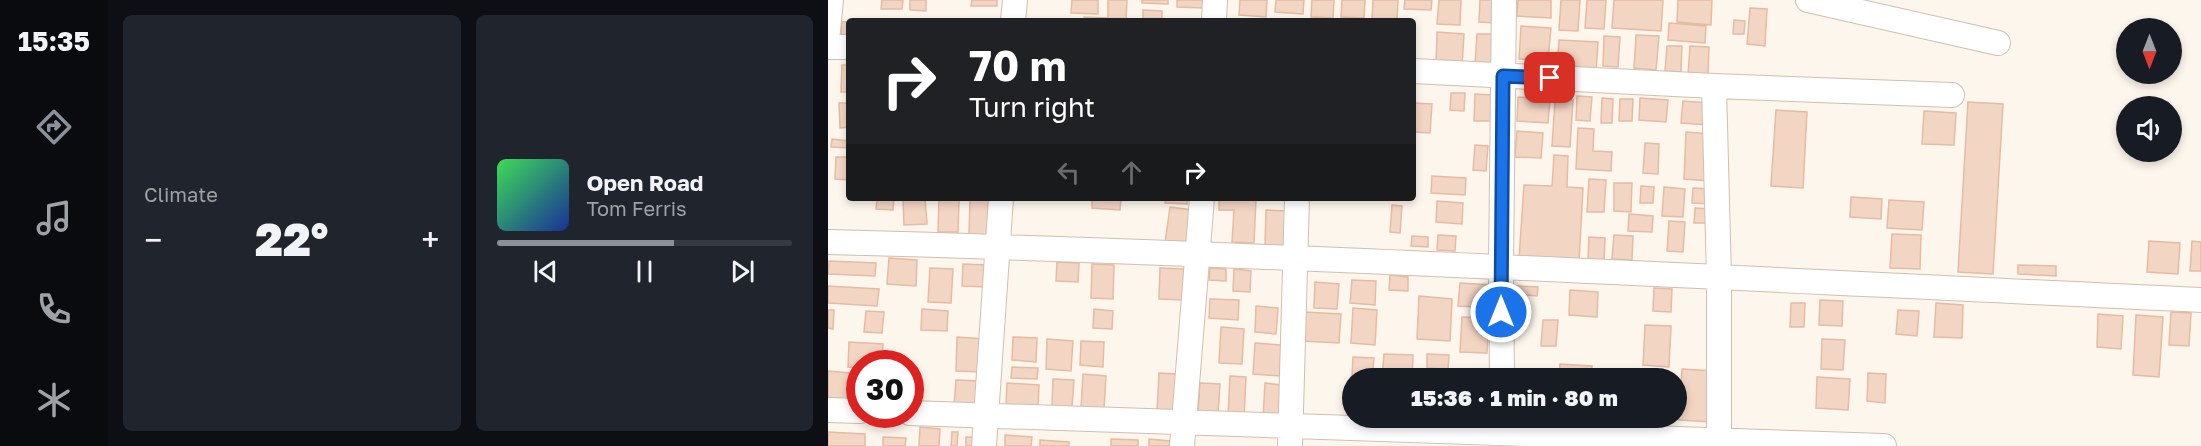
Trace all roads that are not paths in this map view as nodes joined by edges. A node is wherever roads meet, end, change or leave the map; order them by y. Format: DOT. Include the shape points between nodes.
graph roads {
  1 [pos="831,0"];
  2 [pos="1015,0"];
  3 [pos="1215,0"];
  4 [pos="1504,0"];
  5 [pos="1808,0"];
  6 [pos="1013,18"];
  7 [pos="1214,18"];
  8 [pos="828,31"];
  9 [pos="1998,43"];
  10 [pos="828,47"];
  11 [pos="846,48"];
  12 [pos="1416,71"];
  13 [pos="1503,76"];
  14 [pos="1714,86"];
  15 [pos="1952,95"];
  16 [pos="1001,201"];
  17 [pos="1202,201"];
  18 [pos="1297,201"];
  19 [pos="828,242"];
  20 [pos="998,246"];
  21 [pos="1197,255"];
  22 [pos="1296,259"];
  23 [pos="1501,268"];
  24 [pos="1719,278"];
  25 [pos="2201,300"];
  26 [pos="1502,368"];
  27 [pos="828,410"];
  28 [pos="846,411"];
  29 [pos="924,414"];
  30 [pos="986,416"];
  31 [pos="1503,432"];
  32 [pos="1182,435"];
  33 [pos="1291,437"];
  34 [pos="1719,443"];
  35 [pos="984,446"];
  36 [pos="1884,446"];
  1 -- 8 [label="street"];
  2 -- 6 [label="street"];
  3 -- 7 [label="street"];
  4 -- 13 [label="street"];
  5 -- 9 [label="street"];
  10 -- 11 [label="street"];
  12 -- 13 [label="street"];
  13 -- 14 [label="street"];
  13 -- 23 [label="street"];
  14 -- 15 [label="street"];
  14 -- 24 [label="street"];
  16 -- 20 [label="street"];
  17 -- 21 [label="street"];
  18 -- 22 [label="street"];
  19 -- 20 [label="street"];
  20 -- 21 [label="street"];
  20 -- 30 [label="street"];
  21 -- 22 [label="street"];
  21 -- 32 [label="street"];
  22 -- 23 [label="street"];
  22 -- 33 [label="street"];
  23 -- 24 [label="street"];
  23 -- 26 [label="street"];
  24 -- 25 [label="street"];
  24 -- 34 [label="street"];
  27 -- 28 [label="street"];
  29 -- 30 [label="street"];
  30 -- 32 [label="street"];
  30 -- 35 [label="street"];
  31 -- 33 [label="street"];
  31 -- 34 [label="street"];
  32 -- 33 [label="street"];
  34 -- 36 [label="street"];
}
